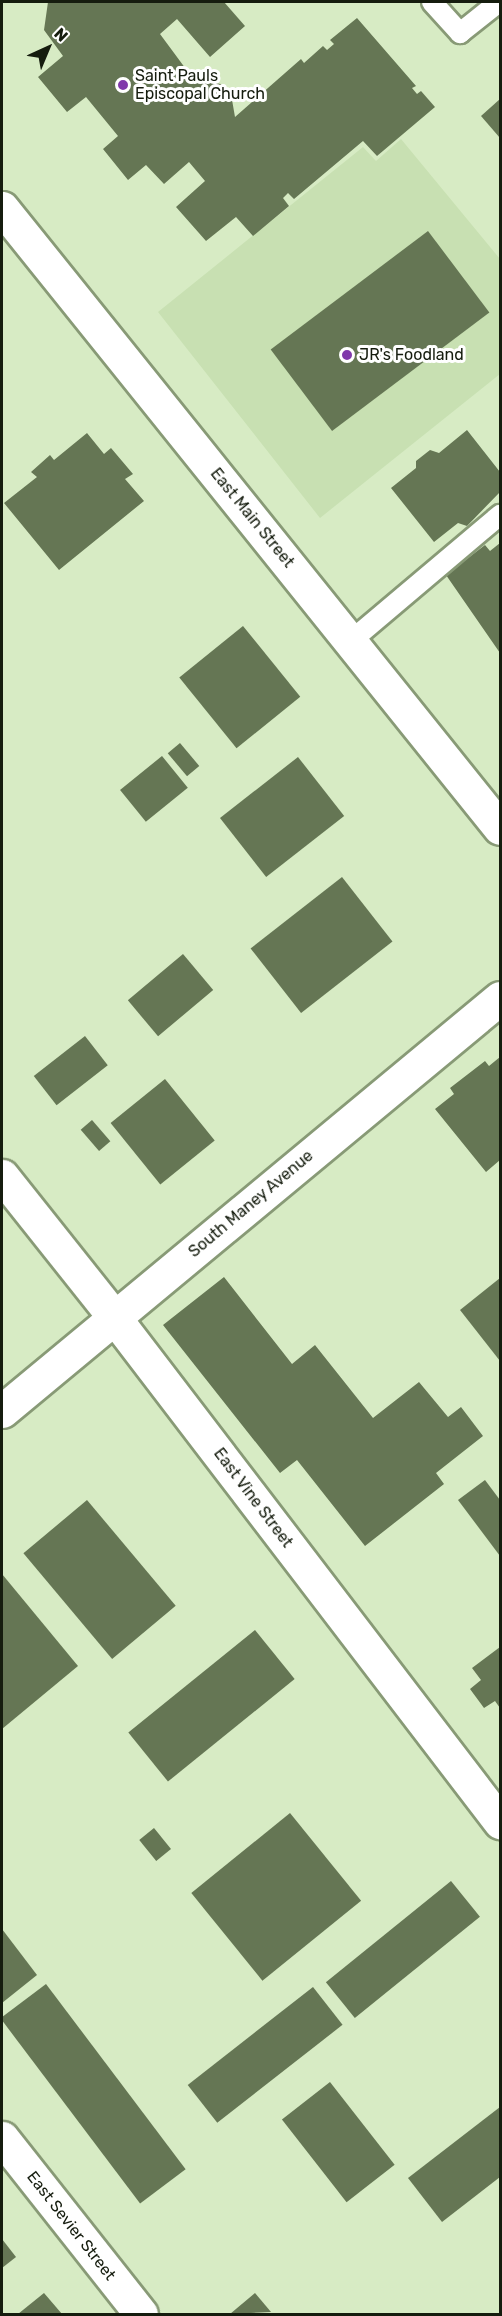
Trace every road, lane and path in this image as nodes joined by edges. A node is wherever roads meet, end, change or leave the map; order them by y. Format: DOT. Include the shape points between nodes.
graph roads {
  1 [pos="432,2"];
  2 [pos="500,2"];
  3 [pos="2,208"];
  4 [pos="501,515"];
  5 [pos="352,640"];
  6 [pos="501,828"];
  7 [pos="501,998"];
  8 [pos="2,1176"];
  9 [pos="114,1317"];
  10 [pos="2,1411"];
  11 [pos="501,1822"];
  12 [pos="2,2138"];
  13 [pos="141,2314"];
  1 -- 2 [label="lane" via="460,33"];
  3 -- 5 [label="street, East Main Street"];
  4 -- 5 [label="lane"];
  5 -- 6 [label="street, East Main Street"];
  7 -- 9 [label="street, South Maney Avenue"];
  8 -- 9 [label="street, East Vine Street"];
  9 -- 10 [label="street, South Maney Avenue"];
  9 -- 11 [label="street, East Vine Street"];
  12 -- 13 [label="street, East Sevier Street"];
}
